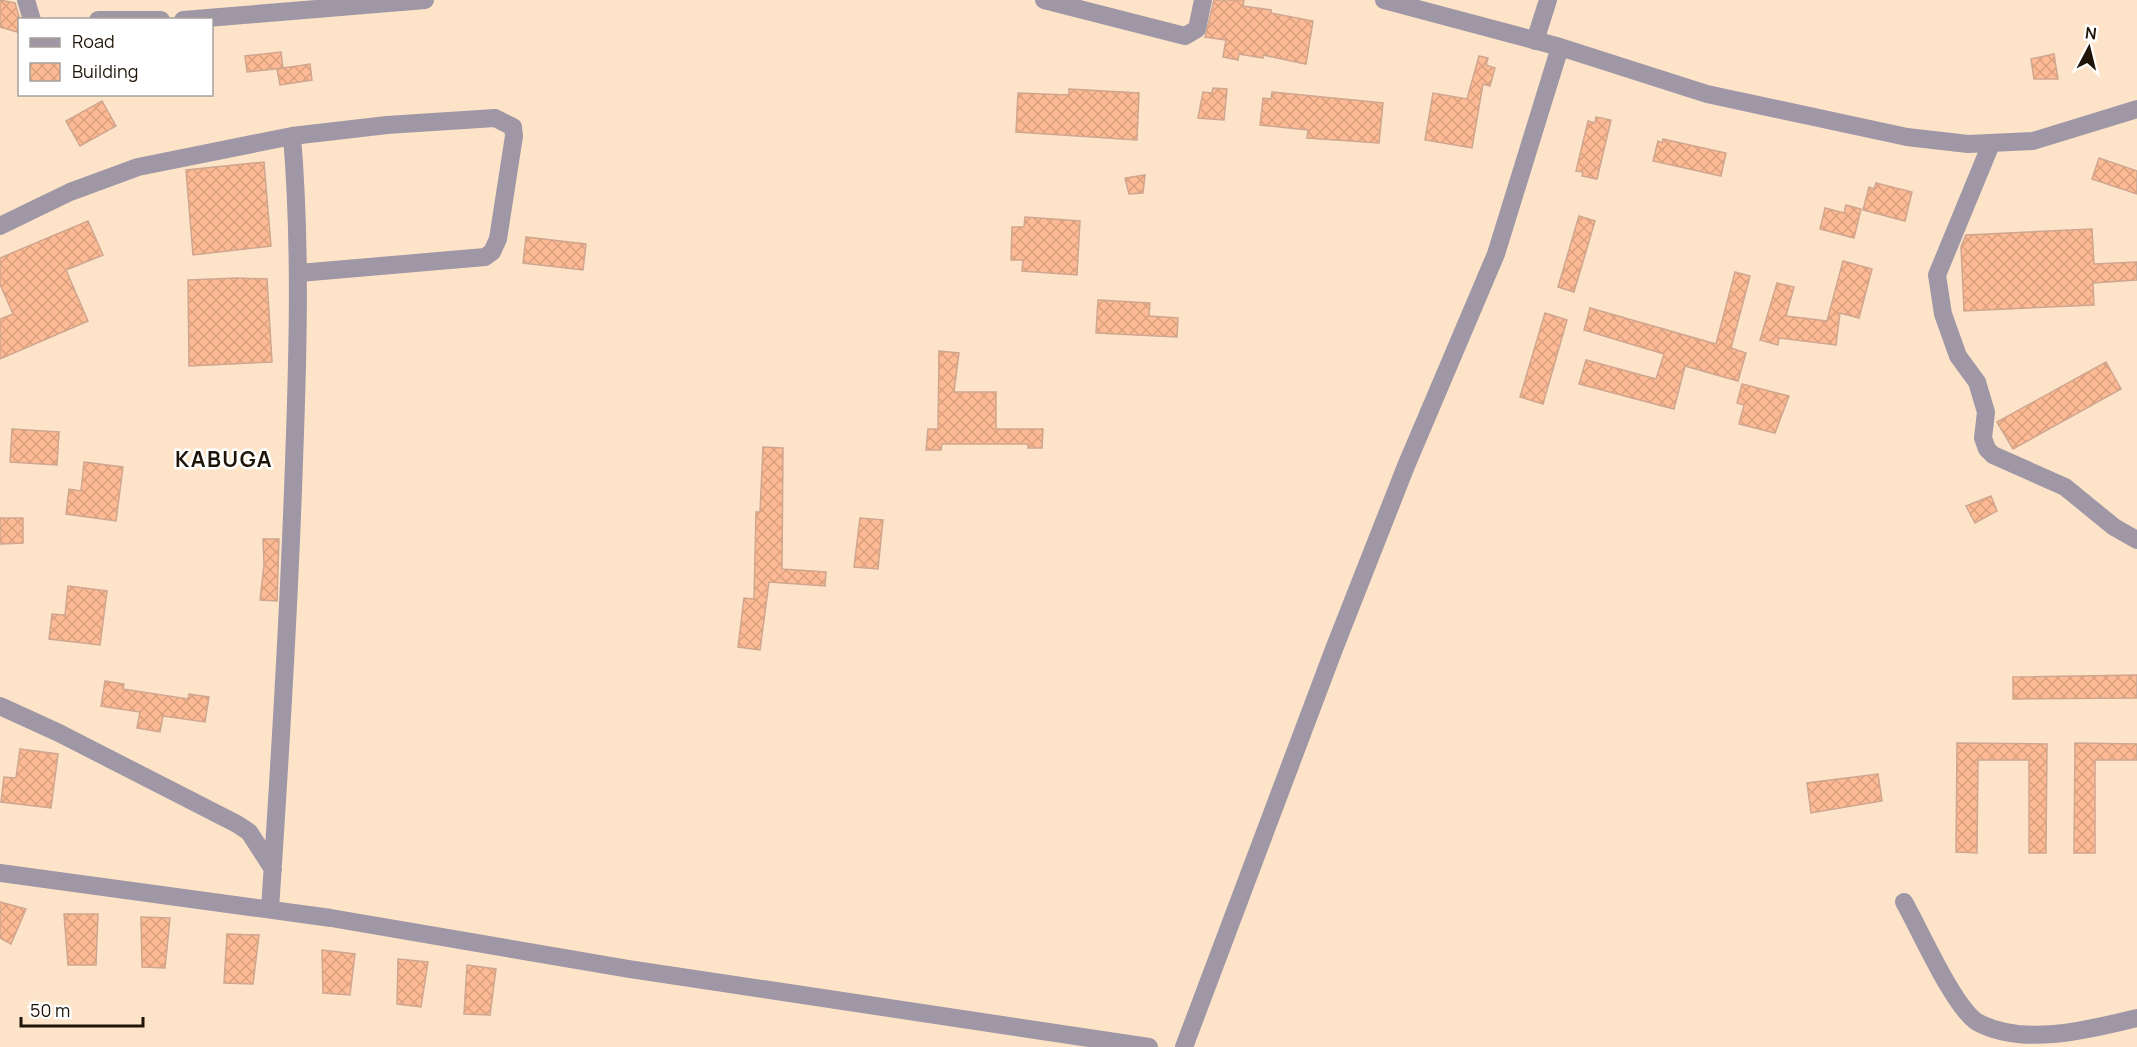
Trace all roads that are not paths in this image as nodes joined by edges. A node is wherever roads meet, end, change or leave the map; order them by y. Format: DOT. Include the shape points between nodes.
graph roads {
  1 [pos="26,0"];
  2 [pos="425,0"];
  3 [pos="1044,0"];
  4 [pos="1203,0"];
  5 [pos="1384,0"];
  6 [pos="1548,0"];
  7 [pos="31,18"];
  8 [pos="207,18"];
  9 [pos="1534,41"];
  10 [pos="1560,47"];
  11 [pos="2137,109"];
  12 [pos="292,136"];
  13 [pos="1991,144"];
  14 [pos="0,226"];
  15 [pos="299,273"];
  16 [pos="2137,540"];
  17 [pos="0,706"];
  18 [pos="273,869"];
  19 [pos="0,873"];
  20 [pos="1905,902"];
  21 [pos="270,909"];
  22 [pos="2137,1018"];
  23 [pos="1149,1047"];
  24 [pos="1184,1047"];
  1 -- 7 [label="street"];
  2 -- 8 [label="street"];
  3 -- 4 [label="street" via="1185,36 1197,29"];
  5 -- 9 [label="street"];
  6 -- 9 [label="street"];
  9 -- 10 [label="street"];
  10 -- 13 [label="street" via="1707,94 1794,115 1907,137"];
  10 -- 24 [label="street" via="1496,254 1329,660"];
  11 -- 13 [label="street" via="2033,141"];
  12 -- 14 [label="street" via="138,167 70,192"];
  12 -- 15 [label="street"];
  12 -- 15 [label="street" via="495,118 513,127 514,136 498,239 485,257"];
  13 -- 16 [label="street" via="1937,275 1943,314 1958,356 1977,382 1986,412 1983,438 1987,449 2065,488"];
  15 -- 18 [label="street" via="289,619"];
  17 -- 18 [label="street" via="237,824 249,832"];
  18 -- 21 [label="street"];
  19 -- 21 [label="street"];
  20 -- 22 [label="street" via="1955,996 1976,1022 2006,1036 2035,1037"];
  21 -- 23 [label="street" via="629,969"];
}
